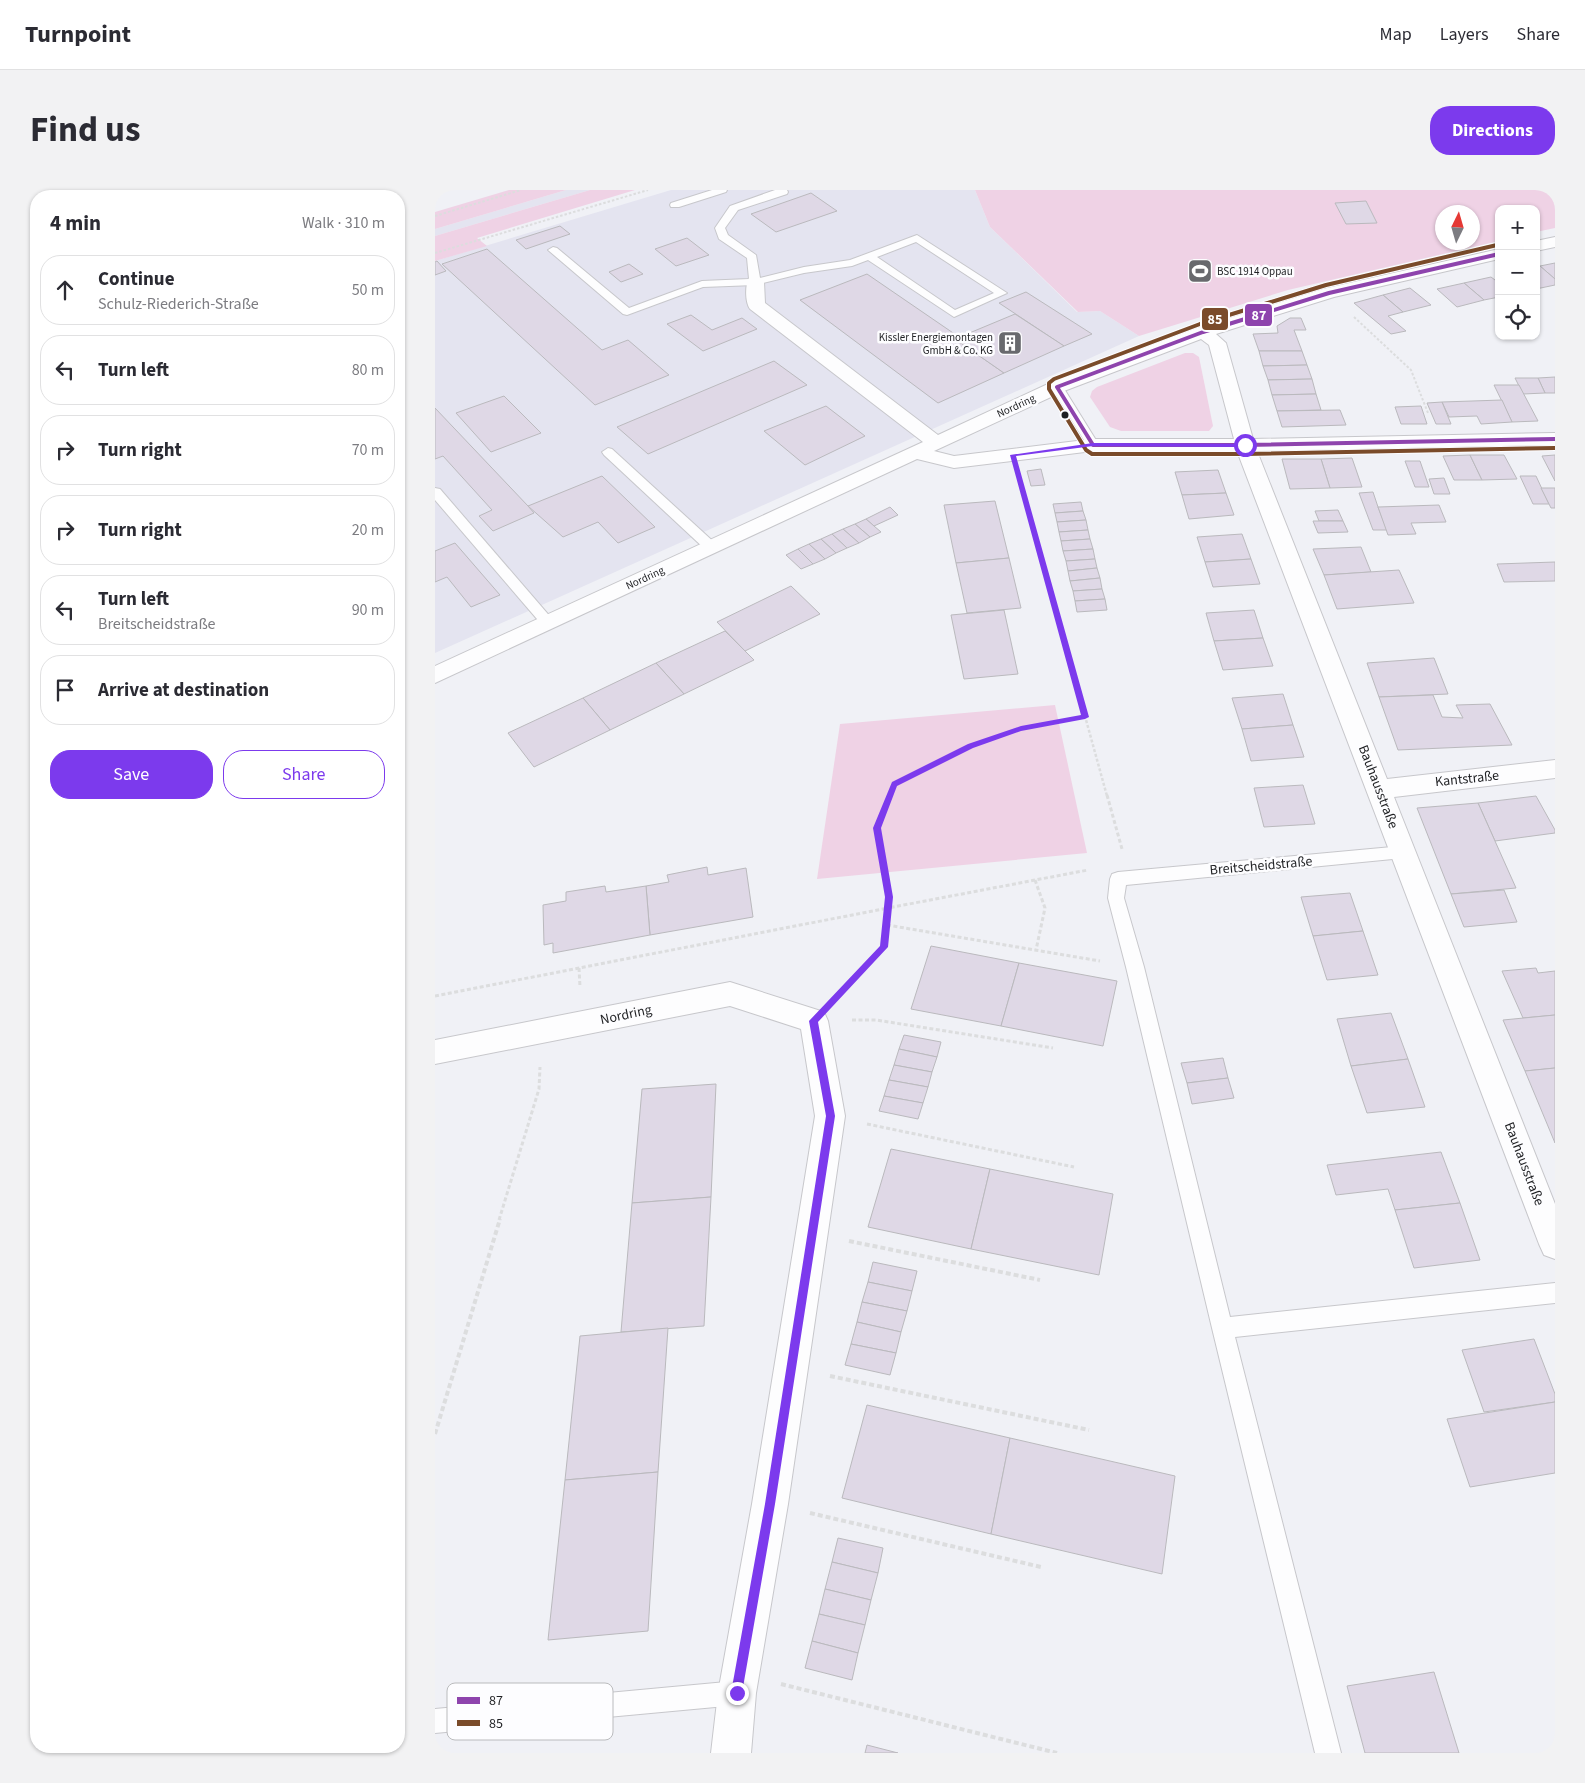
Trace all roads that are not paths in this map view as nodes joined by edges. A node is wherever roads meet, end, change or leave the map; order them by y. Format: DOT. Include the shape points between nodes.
graph roads {
  1 [pos="722,190"];
  2 [pos="780,190"];
  3 [pos="675,205"];
  4 [pos="1555,242"];
  5 [pos="1540,245"];
  6 [pos="553,250"];
  7 [pos="1495,255"];
  8 [pos="869,256"];
  9 [pos="755,282"];
  10 [pos="1203,332"];
  11 [pos="1057,387"];
  12 [pos="1555,439"];
  13 [pos="937,443"];
  14 [pos="1093,445"];
  15 [pos="1245,445"];
  16 [pos="607,452"];
  17 [pos="916,453"];
  18 [pos="435,492"];
  19 [pos="451,510"];
  20 [pos="435,516"];
  21 [pos="711,547"];
  22 [pos="548,623"];
  23 [pos="435,675"];
  24 [pos="1555,769"];
  25 [pos="1379,789"];
  26 [pos="1403,852"];
  27 [pos="435,1052"];
  28 [pos="1555,1244"];
  29 [pos="1555,1293"];
  30 [pos="1222,1328"];
  31 [pos="738,1684"];
  32 [pos="613,1699"];
  33 [pos="731,1753"];
  34 [pos="1328,1753"];
  1 -- 3 [label="lane"];
  2 -- 9 [label="lane" via="783,192 734,208 720,228 723,237 752,257"];
  4 -- 5 [label="street"];
  6 -- 9 [label="lane" via="627,312 702,284"];
  7 -- 10 [label="street, Nordring" via="1329,294"];
  8 -- 8 [label="lane" via="917,238 1002,294 954,314"];
  8 -- 9 [label="lane" via="852,263"];
  9 -- 13 [label="street" via="756,304"];
  10 -- 11 [label="street, Nordring"];
  10 -- 15 [label="street, Bauhausstraße" via="1217,343"];
  11 -- 13 [label="street, Nordring"];
  11 -- 14 [label="lane"];
  12 -- 15 [label="street"];
  13 -- 17 [label="street, Nordring"];
  14 -- 15 [label="street"];
  14 -- 17 [label="street" via="954,462"];
  15 -- 25 [label="street, Bauhausstraße"];
  16 -- 21 [label="lane"];
  17 -- 21 [label="street, Nordring"];
  18 -- 19 [label="lane"];
  19 -- 20 [label="lane"];
  19 -- 22 [label="lane"];
  21 -- 22 [label="street, Nordring"];
  22 -- 23 [label="street, Nordring"];
  24 -- 25 [label="street, Kantstraße"];
  25 -- 26 [label="street, Bauhausstraße"];
  26 -- 28 [label="street, Bauhausstraße"];
  26 -- 30 [label="lane, Breitscheidstraße" via="1118,879 1116,898"];
  27 -- 31 [label="street, Nordring" via="730,994 814,1021 830,1116 770,1504"];
  29 -- 30 [label="lane"];
  30 -- 34 [label="lane"];
  31 -- 32 [label="lane"];
  31 -- 33 [label="street"];
}
